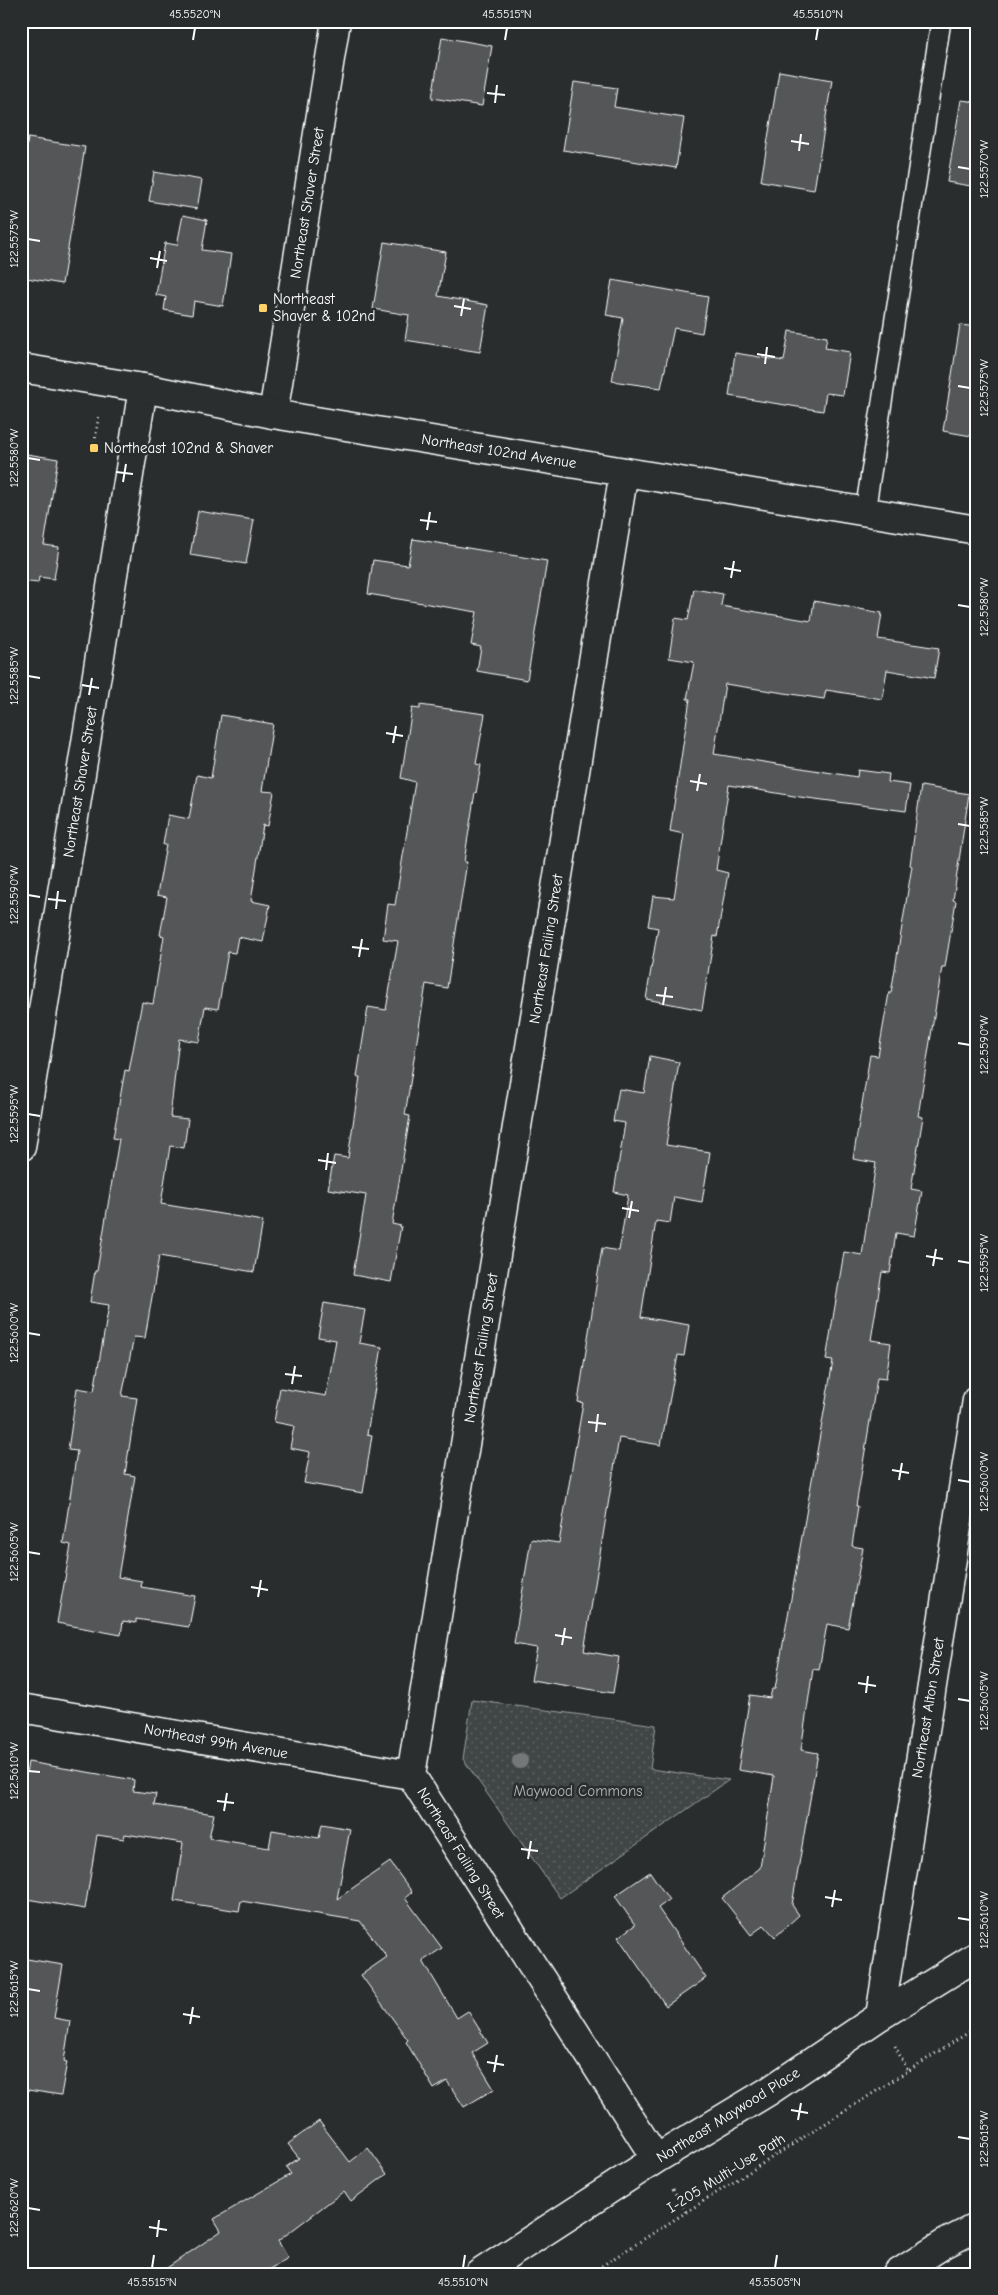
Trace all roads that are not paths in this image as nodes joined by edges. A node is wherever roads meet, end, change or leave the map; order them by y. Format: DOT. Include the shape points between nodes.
graph roads {
  1 [pos="336,21"];
  2 [pos="941,21"];
  3 [pos="21,368"];
  4 [pos="143,388"];
  5 [pos="273,414"];
  6 [pos="624,472"];
  7 [pos="865,512"];
  8 [pos="977,530"];
  9 [pos="21,1147"];
  10 [pos="977,1400"];
  11 [pos="21,1708"];
  12 [pos="411,1775"];
  13 [pos="977,1956"];
  14 [pos="880,2016"];
  15 [pos="656,2159"];
  16 [pos="977,2206"];
  17 [pos="977,2227"];
  18 [pos="944,2244"];
  19 [pos="479,2274"];
  20 [pos="897,2274"];
  1 -- 5 [label="main road, Northeast Shaver Street"];
  2 -- 7 [label="lane"];
  3 -- 4 [label="main road, Northeast 102nd Avenue"];
  4 -- 5 [label="main road, Northeast 102nd Avenue"];
  4 -- 9 [label="main road, Northeast Shaver Street"];
  5 -- 6 [label="main road, Northeast 102nd Avenue"];
  6 -- 7 [label="main road, Northeast 102nd Avenue"];
  6 -- 12 [label="main road, Northeast Failing Street"];
  7 -- 8 [label="main road, Northeast 102nd Avenue"];
  10 -- 14 [label="main road, Northeast Alton Street"];
  11 -- 12 [label="main road, Northeast 99th Avenue"];
  12 -- 15 [label="main road, Northeast Failing Street"];
  13 -- 14 [label="main road, Northeast Maywood Place"];
  14 -- 15 [label="main road, Northeast Maywood Place" via="769,2091"];
  15 -- 19 [label="main road, Northeast Maywood Place"];
  16 -- 18 [label="main road"];
  17 -- 18 [label="main road"];
  18 -- 20 [label="main road"];
}
